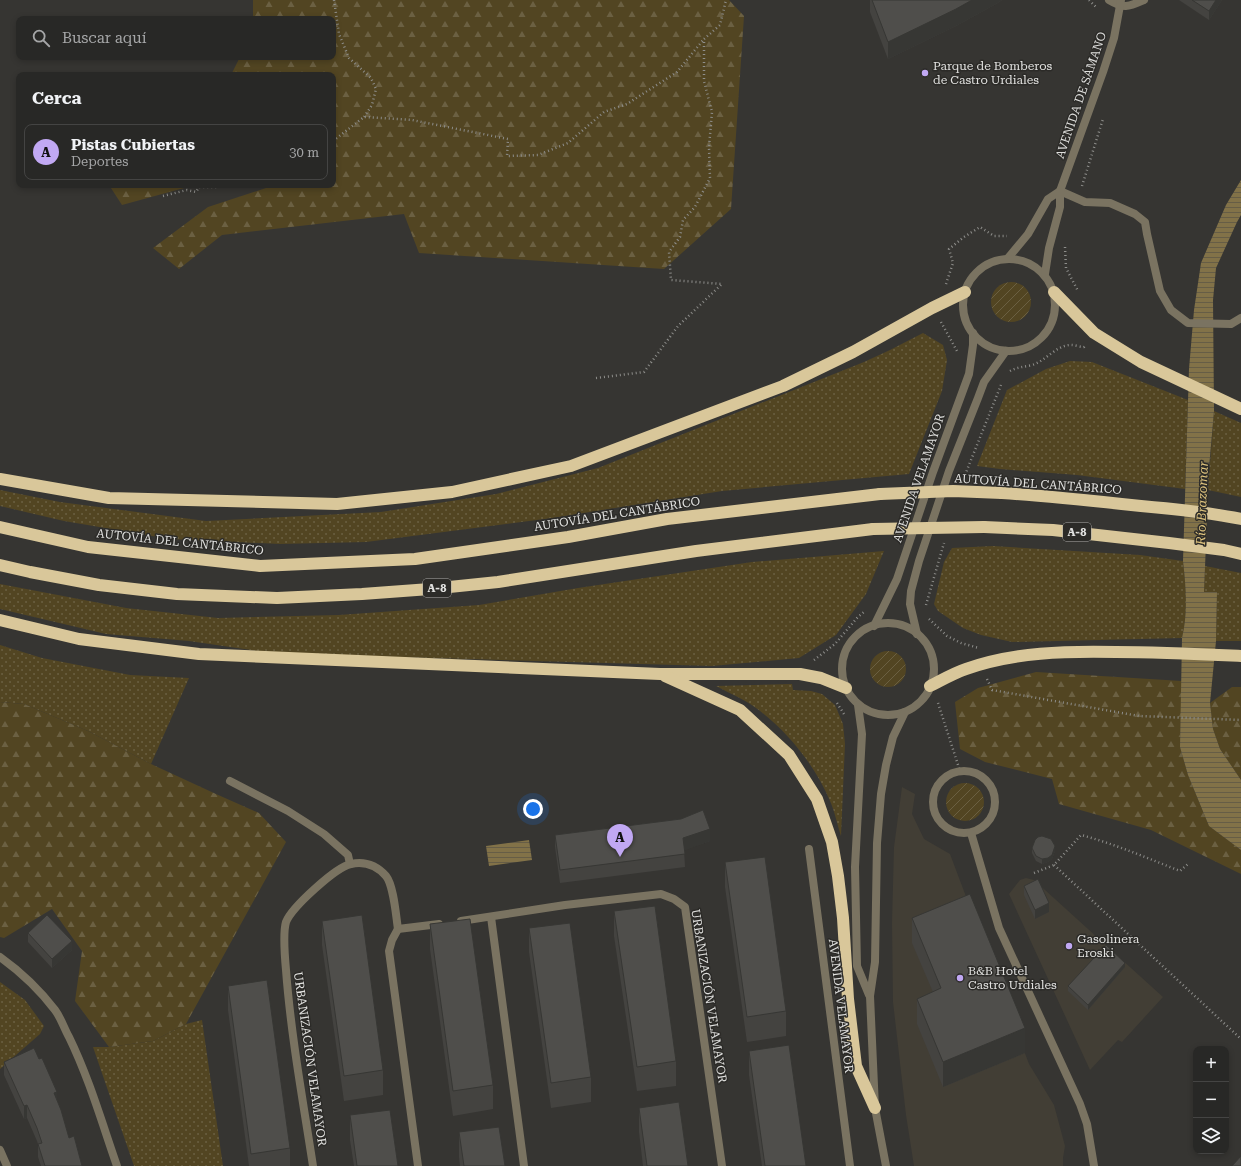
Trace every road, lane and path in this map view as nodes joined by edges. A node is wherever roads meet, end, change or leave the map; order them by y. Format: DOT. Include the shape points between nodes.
graph roads {
  1 [pos="334,0"];
  2 [pos="726,0"];
  3 [pos="1089,0"];
  4 [pos="1109,0"];
  5 [pos="1144,0"];
  6 [pos="1121,3"];
  7 [pos="1101,10"];
  8 [pos="704,39"];
  9 [pos="1105,113"];
  10 [pos="364,117"];
  11 [pos="336,139"];
  12 [pos="198,188"];
  13 [pos="1060,191"];
  14 [pos="163,196"];
  15 [pos="1078,199"];
  16 [pos="1010,233"];
  17 [pos="1066,241"];
  18 [pos="1008,258"];
  19 [pos="1045,274"];
  20 [pos="943,288"];
  21 [pos="965,292"];
  22 [pos="1054,292"];
  23 [pos="1078,292"];
  24 [pos="932,308"];
  25 [pos="1241,318"];
  26 [pos="973,333"];
  27 [pos="1094,333"];
  28 [pos="1006,351"];
  29 [pos="956,357"];
  30 [pos="1007,375"];
  31 [pos="596,378"];
  32 [pos="1002,380"];
  33 [pos="1236,407"];
  34 [pos="967,471"];
  35 [pos="0,479"];
  36 [pos="1241,519"];
  37 [pos="0,527"];
  38 [pos="940,553"];
  39 [pos="1241,554"];
  40 [pos="0,565"];
  41 [pos="926,610"];
  42 [pos="927,617"];
  43 [pos="0,620"];
  44 [pos="874,626"];
  45 [pos="917,634"];
  46 [pos="1241,656"];
  47 [pos="983,664"];
  48 [pos="660,674"];
  49 [pos="930,686"];
  50 [pos="846,688"];
  51 [pos="938,703"];
  52 [pos="858,705"];
  53 [pos="905,712"];
  54 [pos="1241,720"];
  55 [pos="960,771"];
  56 [pos="230,780"];
  57 [pos="971,833"];
  58 [pos="809,849"];
  59 [pos="1189,863"];
  60 [pos="350,864"];
  61 [pos="1054,866"];
  62 [pos="1034,873"];
  63 [pos="491,917"];
  64 [pos="398,929"];
  65 [pos="0,957"];
  66 [pos="870,996"];
  67 [pos="1241,1040"];
  68 [pos="875,1108"];
  69 [pos="0,1150"];
  70 [pos="7,1166"];
  71 [pos="117,1166"];
  72 [pos="312,1166"];
  73 [pos="418,1166"];
  74 [pos="524,1166"];
  75 [pos="722,1166"];
  76 [pos="850,1166"];
  77 [pos="886,1166"];
  78 [pos="1094,1166"];
  1 -- 10 [label="path" via="339,34 349,58 371,78 376,89 372,105"];
  2 -- 8 [label="path" via="720,25"];
  3 -- 7 [label="path"];
  4 -- 6 [label="street"];
  5 -- 6 [label="street" via="1133,5"];
  6 -- 13 [label="street, AVENIDA DE SÁMANO" via="1114,38 1103,72"];
  8 -- 10 [label="path" via="677,72 627,104 604,112 568,143 538,155 507,156 508,140 500,138 412,120"];
  8 -- 31 [label="path" via="704,81 712,112 710,178 695,207 683,220 680,237 669,252 671,280 722,284 678,326 644,372"];
  9 -- 15 [label="path"];
  10 -- 11 [label="path"];
  12 -- 14 [label="path" via="196,192 186,190"];
  13 -- 15 [label="street"];
  13 -- 18 [label="street, AVENIDA DE SÁMANO" via="1048,199 1028,234"];
  13 -- 19 [label="street, AVENIDA DE SÁMANO" via="1060,207"];
  15 -- 25 [label="street" via="1085,202 1110,203 1135,214 1145,222 1160,291 1171,310 1188,323 1231,324"];
  16 -- 20 [label="path" via="1006,237 994,236 980,227 949,249 953,263"];
  17 -- 23 [label="path" via="1066,268"];
  18 -- 19 [label="street" via="1034,265"];
  18 -- 21 [label="street" via="980,268"];
  19 -- 22 [label="street"];
  21 -- 24 [label="highway"];
  21 -- 26 [label="street" via="963,307 966,321"];
  22 -- 27 [label="highway"];
  22 -- 28 [label="street" via="1054,316 1041,338 1031,346"];
  24 -- 29 [label="path" via="951,339"];
  24 -- 35 [label="highway" via="853,352 775,389 571,466 452,492 337,504 109,498"];
  26 -- 28 [label="street" via="982,342"];
  26 -- 44 [label="street, AVENIDA VELAMAYOR" via="969,374 897,578"];
  27 -- 30 [label="path" via="1084,347 1062,347 1032,365 1011,370"];
  27 -- 33 [label="highway" via="1141,362"];
  28 -- 45 [label="street" via="984,382 949,471 919,561 910,604"];
  32 -- 34 [label="path"];
  36 -- 37 [label="highway, AUTOVÍA DEL CANTÁBRICO, bridge" via="1051,496 953,491 880,494 667,519 568,537 415,559 260,566 88,547"];
  38 -- 41 [label="path"];
  39 -- 40 [label="highway, A-8, bridge" via="1053,530 984,527 873,529 696,551 498,582 362,594 277,598 177,594 99,585"];
  42 -- 47 [label="path" via="947,636 979,647"];
  43 -- 48 [label="highway" via="79,639 199,654"];
  44 -- 45 [label="street" via="897,625"];
  44 -- 50 [label="street" via="862,631 846,651 842,663 842,676"];
  45 -- 49 [label="street" via="932,658"];
  46 -- 47 [label="highway" via="1177,652 1069,651 1020,656"];
  47 -- 49 [label="highway" via="964,669"];
  47 -- 54 [label="path" via="992,690 1139,716"];
  48 -- 50 [label="highway" via="800,674 821,678"];
  48 -- 68 [label="highway" via="740,710 789,755 817,799 832,842 838,876 856,1066"];
  49 -- 53 [label="street" via="916,706"];
  50 -- 52 [label="street"];
  51 -- 55 [label="path"];
  52 -- 53 [label="street" via="881,715"];
  52 -- 66 [label="street, AVENIDA VELAMAYOR" via="862,734 855,867 857,966"];
  53 -- 66 [label="street, AVENIDA VELAMAYOR" via="893,737 881,794 874,962"];
  55 -- 57 [label="street" via="972,771 982,775 990,783 996,802 989,822"];
  55 -- 57 [label="street" via="943,778 933,796 933,806 936,816 946,828 960,834"];
  56 -- 60 [label="street" via="288,811 324,834 348,854"];
  57 -- 78 [label="street" via="999,928 1080,1104 1087,1124"];
  58 -- 76 [label="street, AVENIDA VELAMAYOR"];
  59 -- 61 [label="path" via="1180,871 1081,835"];
  60 -- 64 [label="street" via="370,864 387,877"];
  60 -- 72 [label="street, URBANIZACIÓN VELAMAYOR" via="326,879 303,899 286,922 284,946 288,1003"];
  61 -- 62 [label="path"];
  61 -- 67 [label="path"];
  63 -- 64 [label="street, URBANIZACIÓN VELAMAYOR"];
  63 -- 74 [label="street"];
  63 -- 75 [label="street, URBANIZACIÓN VELAMAYOR" via="661,894 685,907"];
  64 -- 73 [label="street" via="390,951"];
  65 -- 71 [label="street" via="36,986 56,1011 88,1082"];
  66 -- 68 [label="street, AVENIDA VELAMAYOR"];
  68 -- 77 [label="street, AVENIDA VELAMAYOR"];
  69 -- 70 [label="street"];
}
